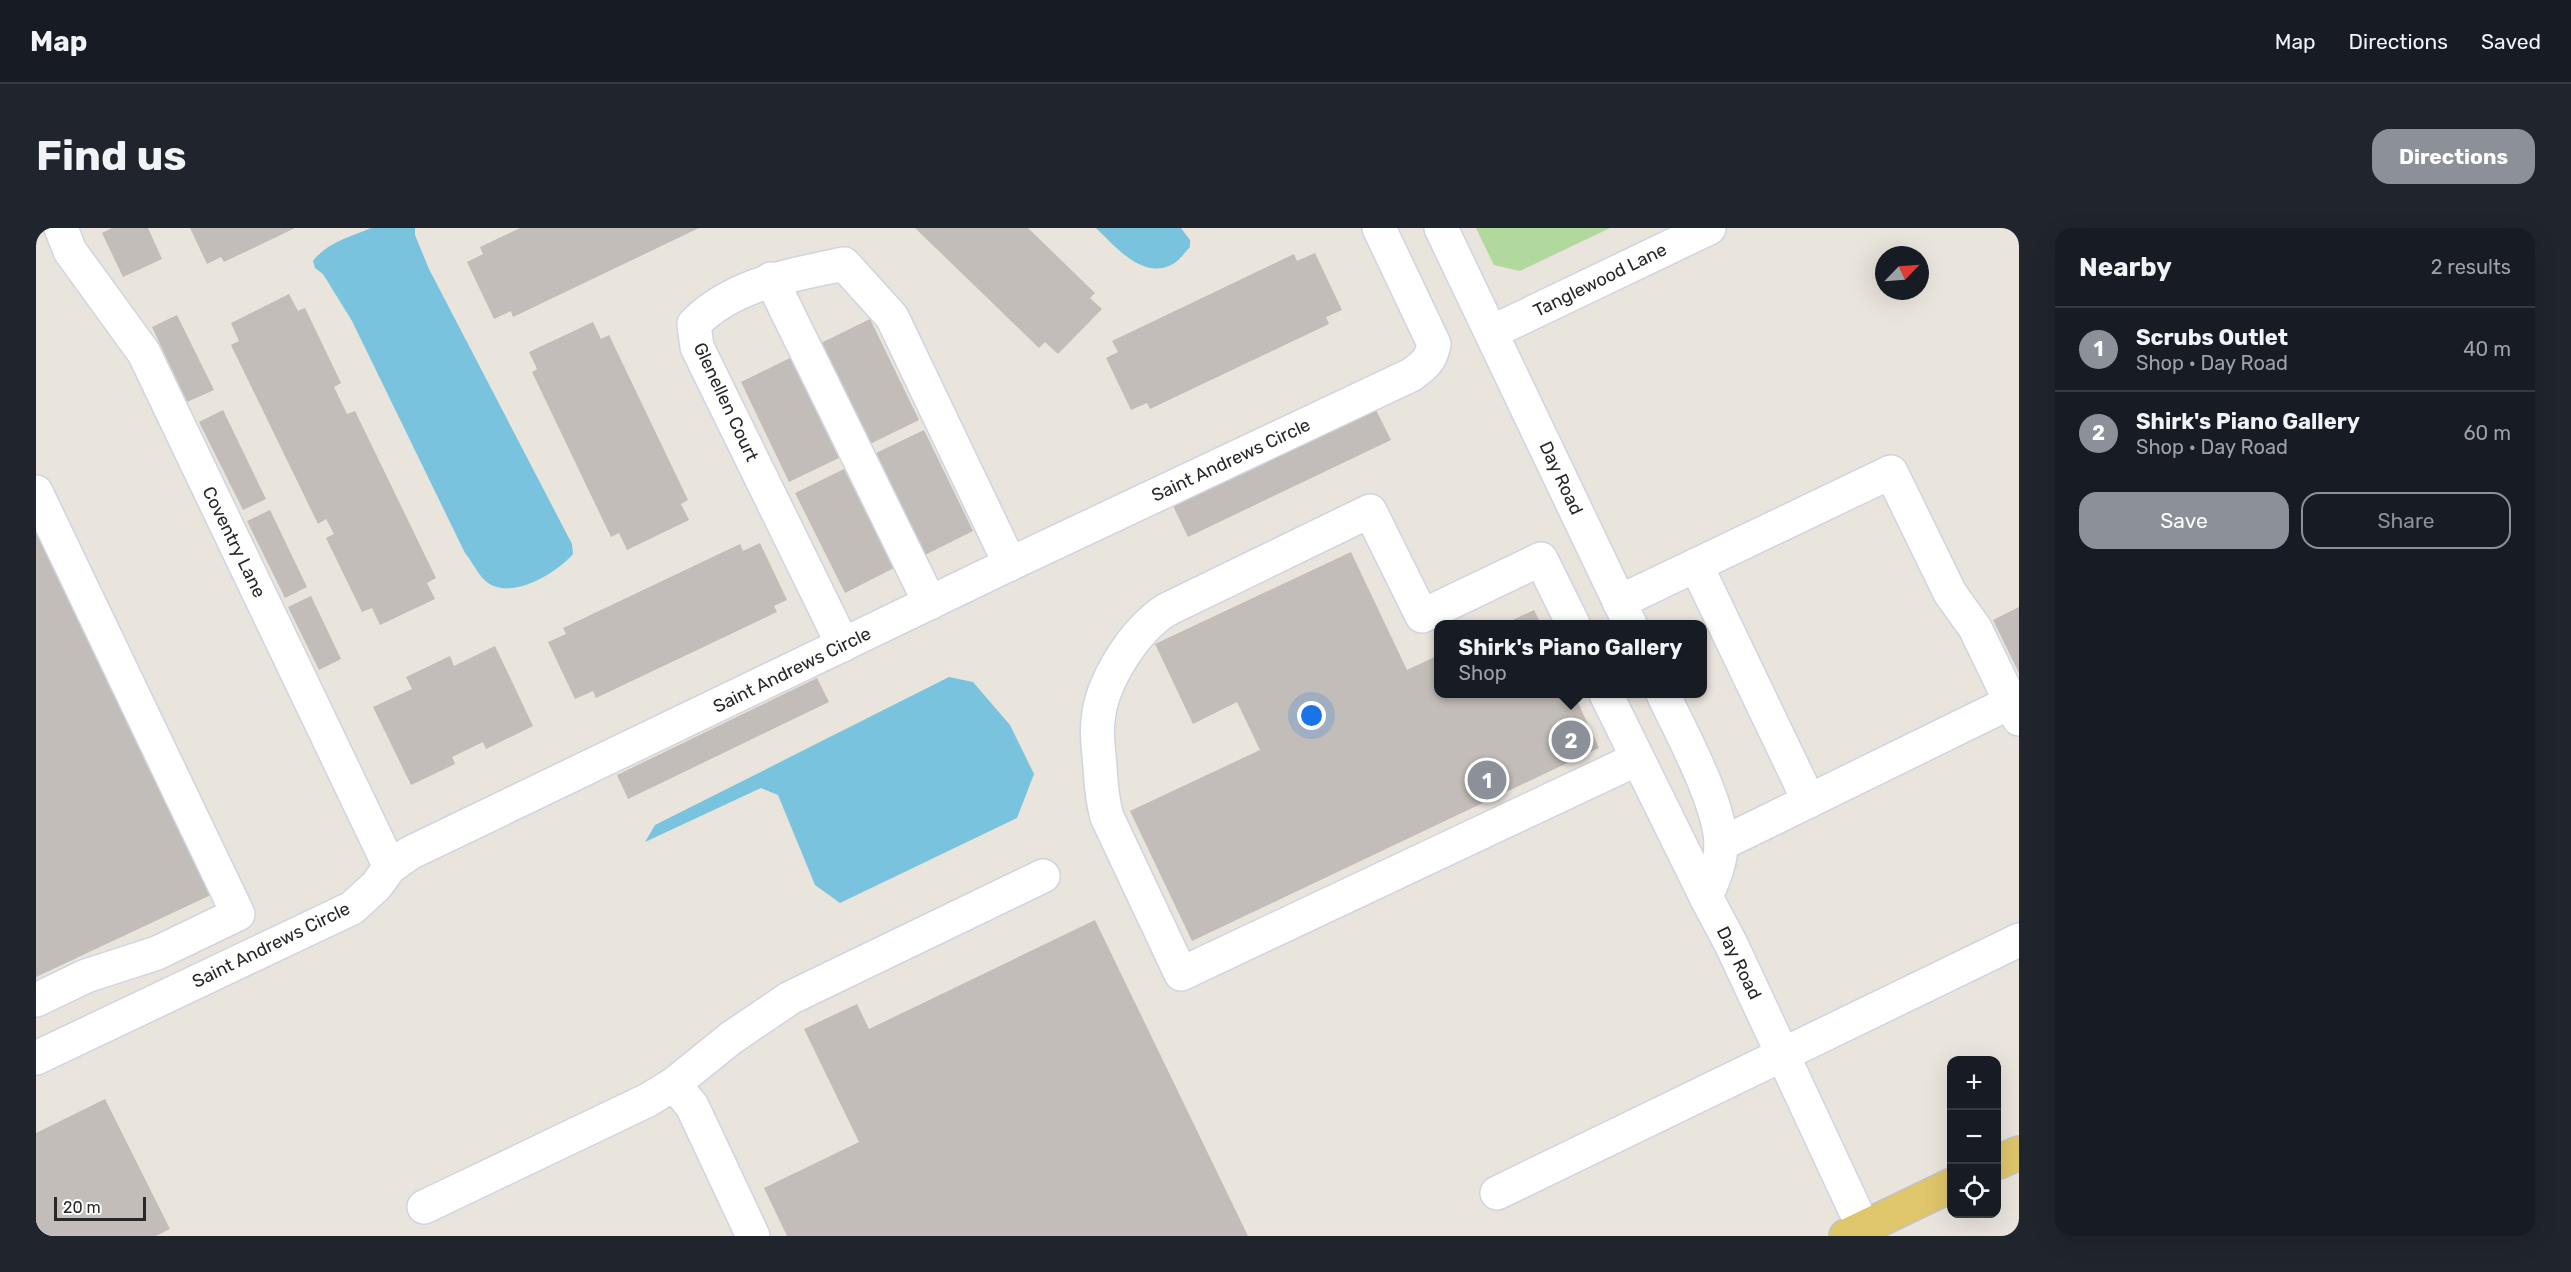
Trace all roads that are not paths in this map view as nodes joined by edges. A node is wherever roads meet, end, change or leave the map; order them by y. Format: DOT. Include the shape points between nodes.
graph roads {
  1 [pos="61,228"];
  2 [pos="1379,228"];
  3 [pos="1441,228"];
  4 [pos="1709,228"];
  5 [pos="771,279"];
  6 [pos="1492,332"];
  7 [pos="36,492"];
  8 [pos="1010,564"];
  9 [pos="1696,565"];
  10 [pos="930,603"];
  11 [pos="1625,613"];
  12 [pos="1571,620"];
  13 [pos="843,645"];
  14 [pos="1608,698"];
  15 [pos="1665,698"];
  16 [pos="2015,711"];
  17 [pos="1637,759"];
  18 [pos="1809,801"];
  19 [pos="1721,844"];
  20 [pos="390,867"];
  21 [pos="1043,876"];
  22 [pos="1706,897"];
  23 [pos="2019,940"];
  24 [pos="36,1000"];
  25 [pos="1783,1054"];
  26 [pos="36,1058"];
  27 [pos="674,1084"];
  28 [pos="2019,1153"];
  29 [pos="2001,1162"];
  30 [pos="1947,1188"];
  31 [pos="1497,1193"];
  32 [pos="424,1207"];
  33 [pos="1859,1233"];
  34 [pos="753,1236"];
  1 -- 20 [label="street, Coventry Lane" via="70,251 144,353"];
  2 -- 8 [label="street, Saint Andrews Circle" via="1434,344 1427,364 1412,375"];
  3 -- 6 [label="street, Day Road"];
  4 -- 6 [label="street, Tanglewood Lane"];
  5 -- 8 [label="street, Glenellen Court" via="844,264 892,317"];
  5 -- 10 [label="street"];
  5 -- 13 [label="street, Glenellen Court" via="710,308 694,324 696,347"];
  6 -- 11 [label="street, Day Road"];
  7 -- 24 [label="street" via="238,914 157,953 86,976"];
  8 -- 10 [label="street, Saint Andrews Circle"];
  9 -- 11 [label="street"];
  9 -- 16 [label="street" via="1891,472 1950,593 1975,628"];
  9 -- 18 [label="street"];
  10 -- 13 [label="street, Saint Andrews Circle"];
  12 -- 17 [label="street" via="1541,559 1422,616 1370,511 1153,618 1109,679 1101,699 1097,722 1102,802 1181,974"];
  13 -- 20 [label="street, Saint Andrews Circle"];
  14 -- 17 [label="street, Day Road"];
  15 -- 19 [label="street" via="1705,786"];
  16 -- 18 [label="street"];
  17 -- 22 [label="street, Day Road"];
  18 -- 19 [label="street"];
  19 -- 22 [label="street" via="1718,867"];
  20 -- 26 [label="street, Saint Andrews Circle" via="352,908"];
  21 -- 27 [label="street" via="790,998 731,1038"];
  22 -- 25 [label="street, Day Road"];
  23 -- 25 [label="street"];
  25 -- 31 [label="street"];
  25 -- 33 [label="street, Day Road"];
  27 -- 32 [label="street"];
  27 -- 34 [label="street" via="692,1106"];
  28 -- 29 [label="main road"];
  30 -- 33 [label="main road"];
}
